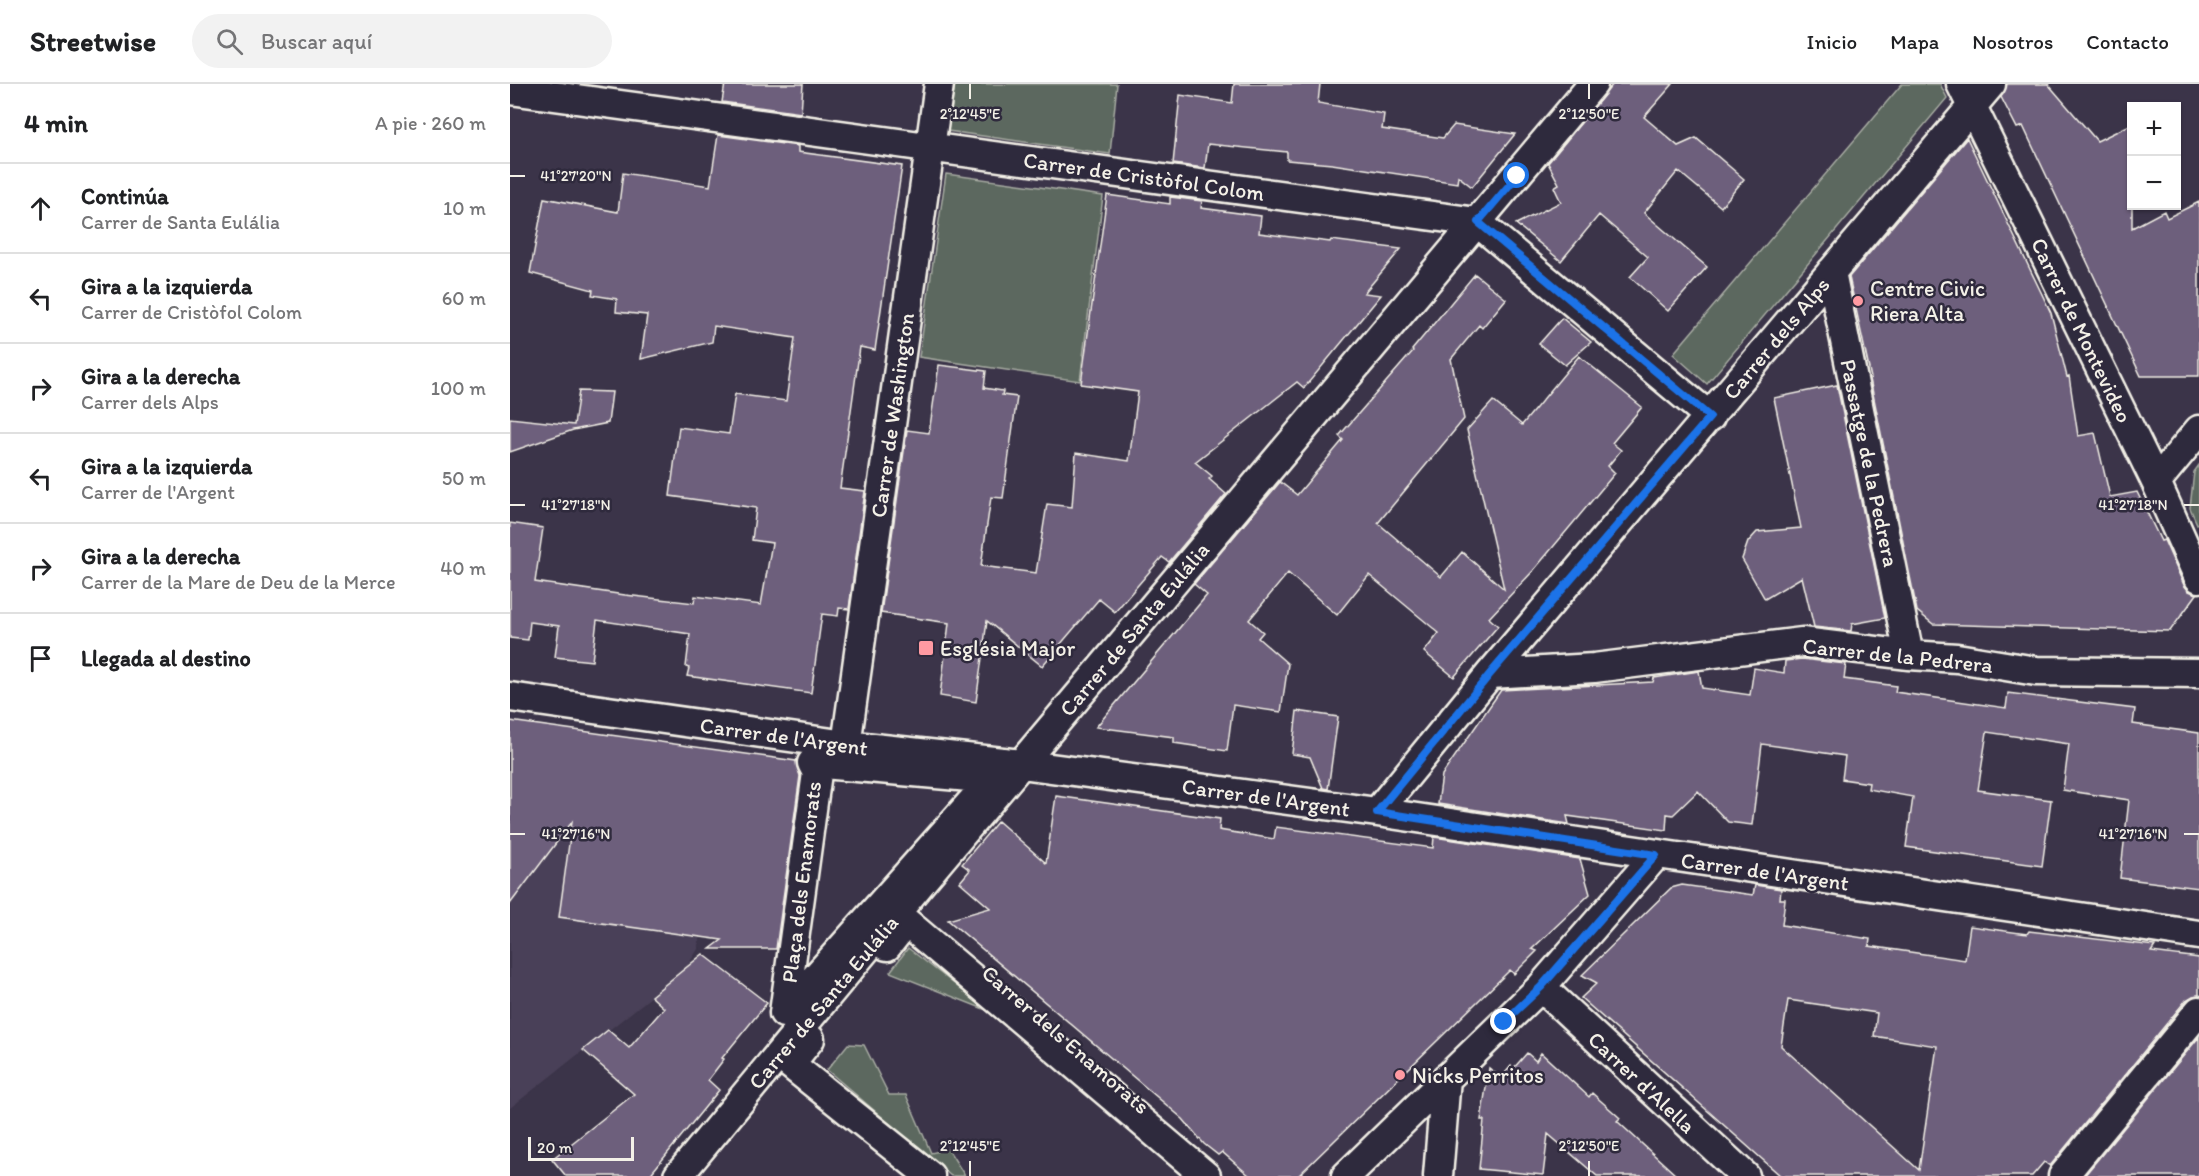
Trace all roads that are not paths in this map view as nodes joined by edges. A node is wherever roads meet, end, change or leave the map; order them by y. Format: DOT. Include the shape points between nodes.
graph roads {
  1 [pos="939,84"];
  2 [pos="1593,84"];
  3 [pos="1991,84"];
  4 [pos="510,90"];
  5 [pos="1967,95"];
  6 [pos="931,147"];
  7 [pos="1478,222"];
  8 [pos="1831,272"];
  9 [pos="1710,417"];
  10 [pos="2199,430"];
  11 [pos="2156,482"];
  12 [pos="2199,578"];
  13 [pos="1909,655"];
  14 [pos="2199,673"];
  15 [pos="1490,674"];
  16 [pos="510,697"];
  17 [pos="846,746"];
  18 [pos="812,763"];
  19 [pos="1021,764"];
  20 [pos="1377,812"];
  21 [pos="1656,855"];
  22 [pos="906,901"];
  23 [pos="2199,935"];
  24 [pos="1541,987"];
  25 [pos="2199,1011"];
  26 [pos="1446,1078"];
  27 [pos="678,1176"];
  28 [pos="930,1176"];
  29 [pos="1206,1176"];
  30 [pos="1225,1176"];
  31 [pos="1346,1176"];
  32 [pos="1438,1176"];
  33 [pos="1745,1176"];
  34 [pos="2063,1176"];
  1 -- 6 [label="street, Carrer de Washington"];
  2 -- 7 [label="street, Carrer de Santa Eulália"];
  3 -- 5 [label="street, Carrer dels Alps"];
  4 -- 6 [label="street, Carrer de Cristòfol Colom"];
  5 -- 8 [label="street, Carrer dels Alps"];
  5 -- 11 [label="street, Carrer de Montevideo"];
  6 -- 7 [label="street, Carrer de Cristòfol Colom"];
  6 -- 17 [label="street, Carrer de Washington"];
  7 -- 9 [label="street"];
  7 -- 19 [label="street, Carrer de Santa Eulália"];
  8 -- 9 [label="street, Carrer dels Alps"];
  8 -- 13 [label="street, Passatge de la Pedrera"];
  9 -- 15 [label="street, Carrer dels Alps"];
  10 -- 11 [label="street"];
  11 -- 12 [label="street, Carrer de Montevideo"];
  13 -- 14 [label="street, Carrer de la Pedrera" via="1958,658 2036,671"];
  13 -- 15 [label="street, Carrer de la Pedrera" via="1802,642 1594,668"];
  15 -- 20 [label="street, Carrer dels Alps"];
  16 -- 17 [label="street, Carrer de l'Argent"];
  17 -- 19 [label="street, Carrer de l'Argent"];
  18 -- 18 [label="street, Plaça dels Enamorats" via="992,779 784,1013 817,773"];
  19 -- 20 [label="street, Carrer de l'Argent"];
  19 -- 22 [label="street, Carrer de Santa Eulália"];
  20 -- 21 [label="street, Carrer de l'Argent"];
  21 -- 23 [label="street, Carrer de l'Argent"];
  21 -- 24 [label="street"];
  22 -- 27 [label="street, Carrer de Santa Eulália"];
  22 -- 30 [label="street, Carrer dels Enamorats"];
  24 -- 26 [label="street"];
  24 -- 33 [label="street, Carrer d'Alella"];
  25 -- 34 [label="street"];
  26 -- 31 [label="street"];
  26 -- 32 [label="street"];
  28 -- 29 [label="street" via="790,1064 906,922"];
}
